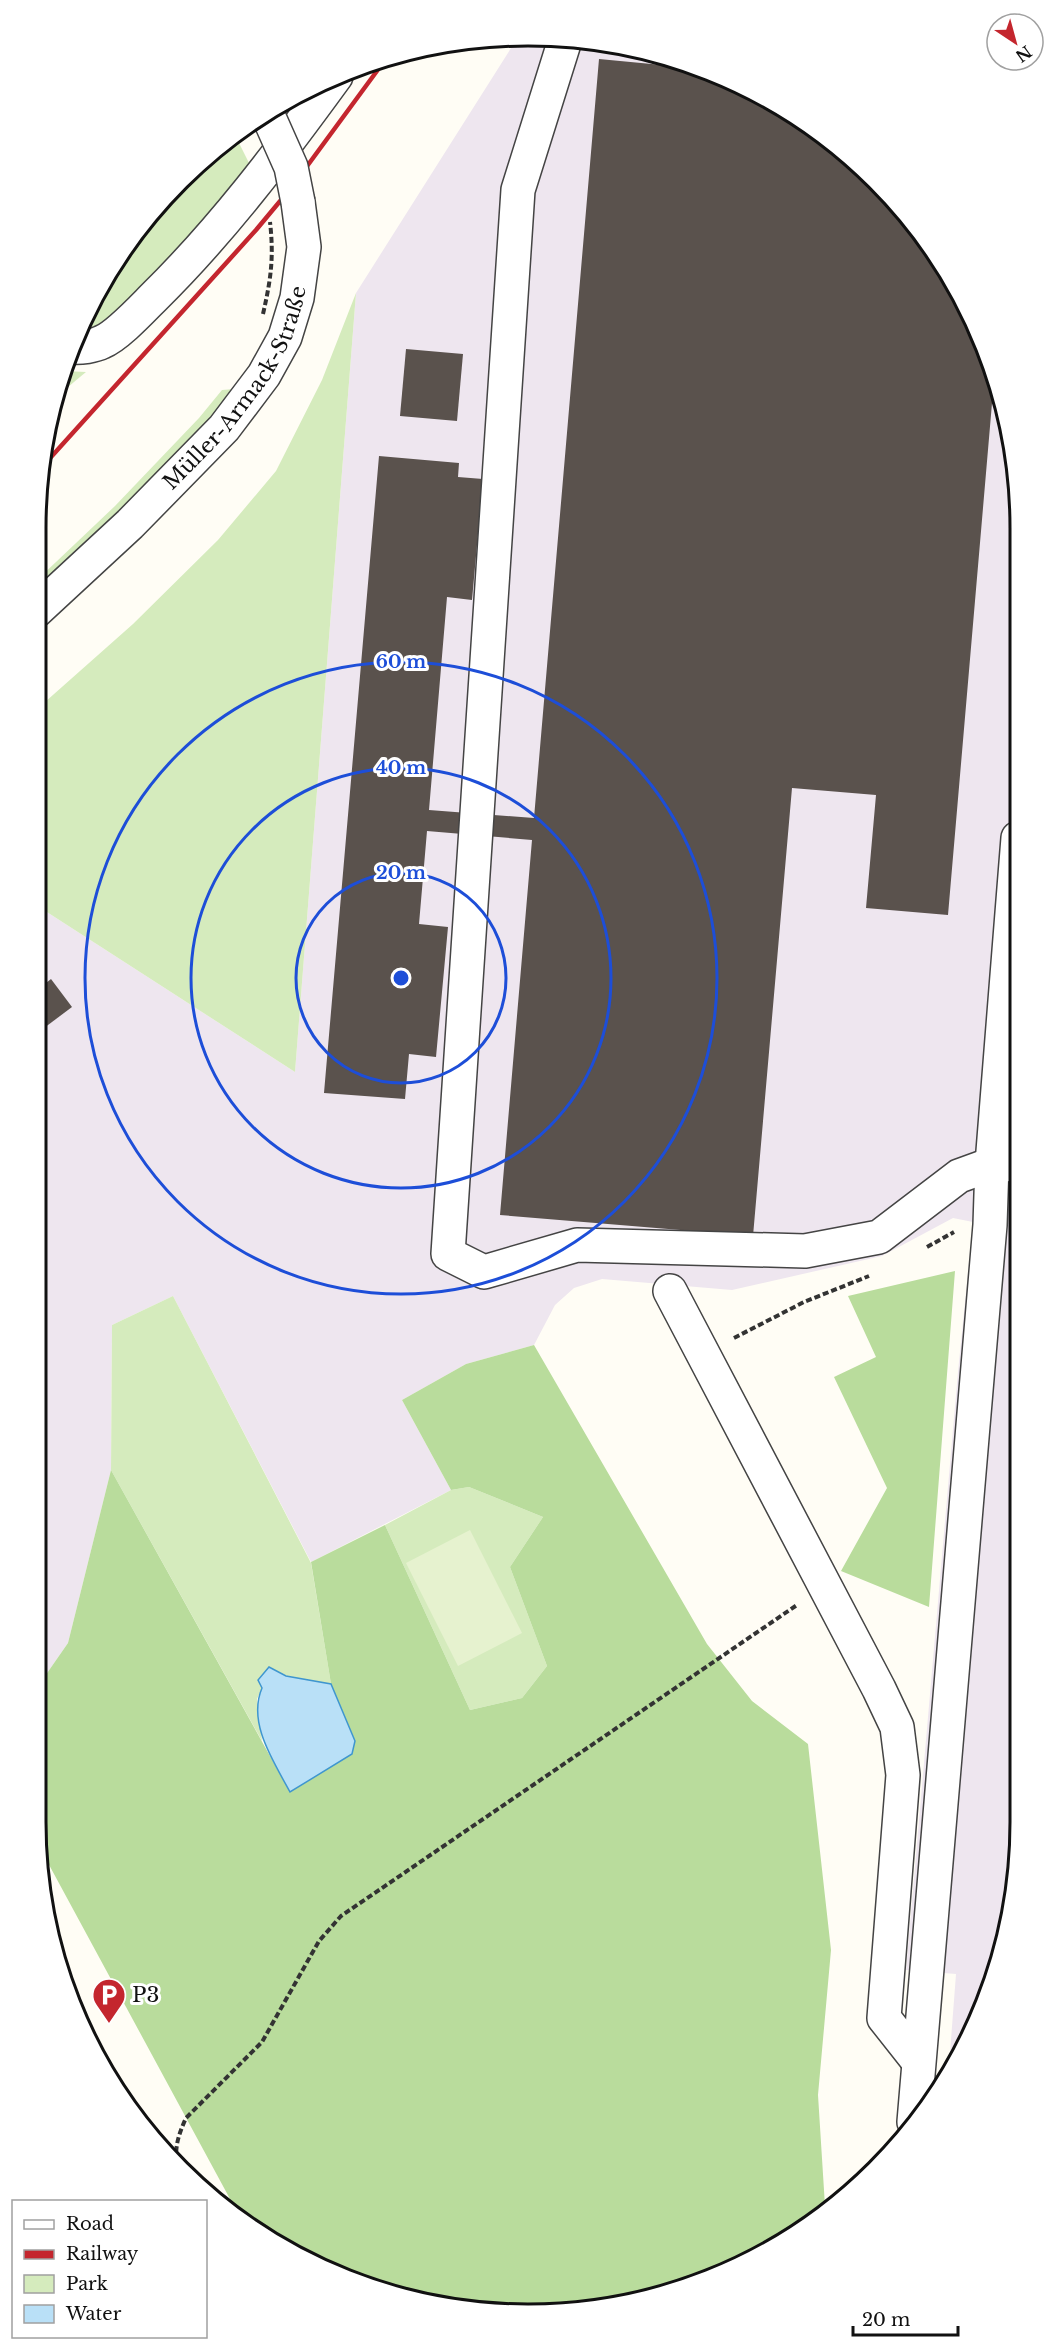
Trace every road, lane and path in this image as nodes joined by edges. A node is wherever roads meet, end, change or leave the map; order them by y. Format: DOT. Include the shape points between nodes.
graph roads {
  1 [pos="562,48"];
  2 [pos="324,92"];
  3 [pos="271,122"];
  4 [pos="270,218"];
  5 [pos="263,314"];
  6 [pos="82,347"];
  7 [pos="46,602"];
  8 [pos="1010,1039"];
  9 [pos="1005,1164"];
  10 [pos="976,1226"];
  11 [pos="923,1249"];
  12 [pos="873,1275"];
  13 [pos="670,1292"];
  14 [pos="703,1354"];
  15 [pos="825,1586"];
  16 [pos="918,2061"];
  17 [pos="915,2109"];
  18 [pos="176,2149"];
  1 -- 9 [label="street" via="518,190 448,1254 484,1272 577,1245 805,1251 879,1237 959,1176"];
  2 -- 6 [label="street" via="191,261 103,342"];
  3 -- 7 [label="street, Müller-Armack-Straße, bridge" via="291,166 304,247 297,298 285,338 264,375 224,428 130,525"];
  4 -- 5 [label="path, bridge" via="271,279"];
  8 -- 9 [label="street"];
  9 -- 10 [label="street"];
  10 -- 11 [label="path"];
  10 -- 16 [label="street"];
  12 -- 14 [label="path" via="804,1302"];
  13 -- 14 [label="street"];
  14 -- 15 [label="street"];
  15 -- 16 [label="street" via="897,1727 903,1775 884,2018"];
  15 -- 18 [label="path" via="341,1916 318,1941 262,2042 186,2118"];
  16 -- 17 [label="street"];
}
